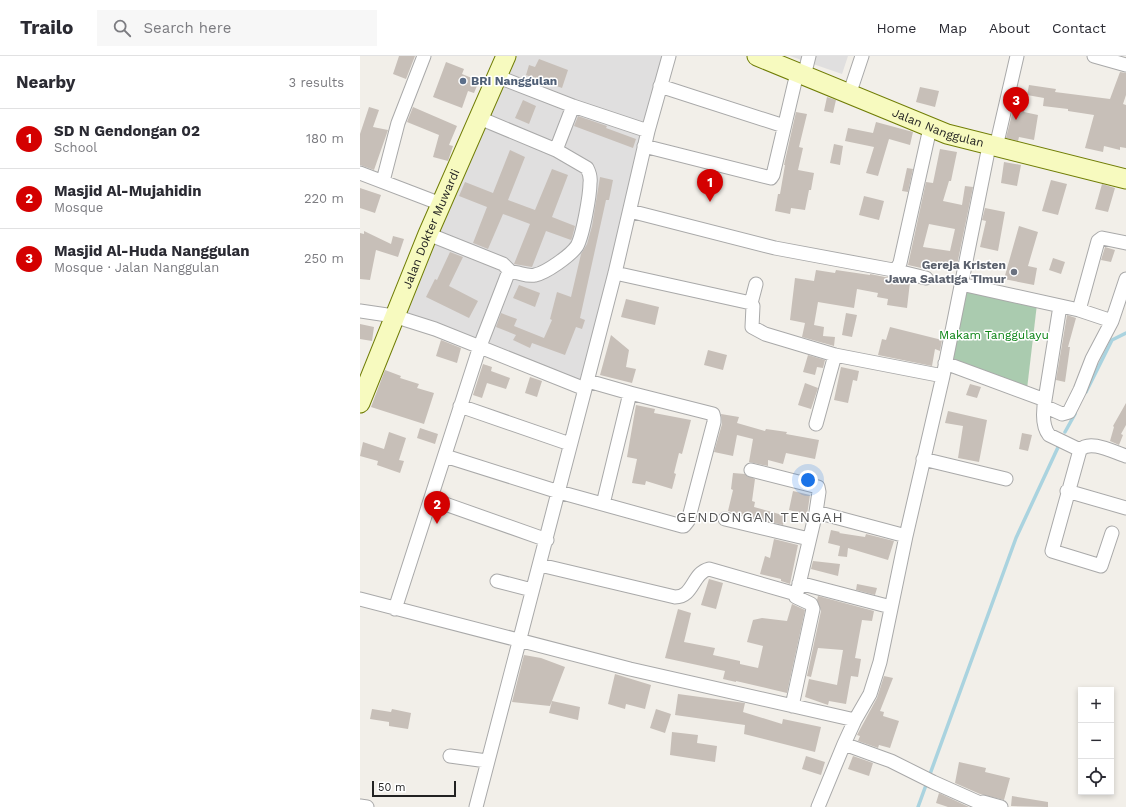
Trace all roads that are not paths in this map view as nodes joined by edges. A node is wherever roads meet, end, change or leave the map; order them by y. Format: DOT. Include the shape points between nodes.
graph roads {
  1 [pos="424,56"];
  2 [pos="506,56"];
  3 [pos="669,56"];
  4 [pos="757,56"];
  5 [pos="809,56"];
  6 [pos="862,56"];
  7 [pos="1017,56"];
  8 [pos="1094,56"];
  9 [pos="1126,65"];
  10 [pos="801,74"];
  11 [pos="496,76"];
  12 [pos="660,86"];
  13 [pos="849,95"];
  14 [pos="572,106"];
  15 [pos="477,117"];
  16 [pos="784,126"];
  17 [pos="930,128"];
  18 [pos="648,131"];
  19 [pos="644,146"];
  20 [pos="993,146"];
  21 [pos="556,150"];
  22 [pos="360,172"];
  23 [pos="1126,179"];
  24 [pos="383,181"];
  25 [pos="441,204"];
  26 [pos="630,210"];
  27 [pos="428,234"];
  28 [pos="1126,243"];
  29 [pos="893,270"];
  30 [pos="511,272"];
  31 [pos="615,273"];
  32 [pos="926,278"];
  33 [pos="1126,279"];
  34 [pos="756,284"];
  35 [pos="961,284"];
  36 [pos="752,303"];
  37 [pos="1060,306"];
  38 [pos="1079,310"];
  39 [pos="360,311"];
  40 [pos="394,316"];
  41 [pos="1112,321"];
  42 [pos="480,346"];
  43 [pos="835,355"];
  44 [pos="945,363"];
  45 [pos="943,376"];
  46 [pos="586,385"];
  47 [pos="630,393"];
  48 [pos="360,403"];
  49 [pos="1044,403"];
  50 [pos="460,406"];
  51 [pos="816,424"];
  52 [pos="570,444"];
  53 [pos="1080,450"];
  54 [pos="445,456"];
  55 [pos="1126,456"];
  56 [pos="923,459"];
  57 [pos="752,470"];
  58 [pos="1006,479"];
  59 [pos="1067,491"];
  60 [pos="559,492"];
  61 [pos="431,499"];
  62 [pos="604,504"];
  63 [pos="1126,508"];
  64 [pos="816,512"];
  65 [pos="725,519"];
  66 [pos="1112,533"];
  67 [pos="906,536"];
  68 [pos="809,539"];
  69 [pos="547,540"];
  70 [pos="540,565"];
  71 [pos="498,581"];
  72 [pos="798,588"];
  73 [pos="532,590"];
  74 [pos="360,599"];
  75 [pos="891,607"];
  76 [pos="395,609"];
  77 [pos="519,640"];
  78 [pos="792,706"];
  79 [pos="855,720"];
  80 [pos="844,744"];
  81 [pos="450,756"];
  82 [pos="487,761"];
  83 [pos="978,805"];
  84 [pos="360,806"];
  85 [pos="367,807"];
  86 [pos="476,807"];
  87 [pos="818,807"];
  88 [pos="1000,807"];
  1 -- 24 [label="street" via="398,123"];
  2 -- 11 [label="street, Jalan Dokter Muwardi"];
  3 -- 12 [label="street"];
  4 -- 10 [label="street, Jalan Nanggulan"];
  5 -- 10 [label="street"];
  6 -- 13 [label="street"];
  7 -- 20 [label="street"];
  8 -- 9 [label="street"];
  10 -- 13 [label="street, Jalan Nanggulan"];
  10 -- 16 [label="street"];
  11 -- 14 [label="street"];
  11 -- 15 [label="street, Jalan Dokter Muwardi"];
  12 -- 16 [label="street"];
  12 -- 18 [label="street"];
  13 -- 17 [label="street, Jalan Nanggulan"];
  14 -- 18 [label="street"];
  14 -- 21 [label="street"];
  15 -- 21 [label="street"];
  15 -- 25 [label="street, Jalan Dokter Muwardi"];
  16 -- 19 [label="street" via="771,178"];
  17 -- 20 [label="street, Jalan Nanggulan"];
  17 -- 29 [label="street" via="900,263"];
  18 -- 19 [label="street"];
  19 -- 26 [label="street"];
  20 -- 23 [label="street, Jalan Nanggulan"];
  20 -- 35 [label="street"];
  21 -- 30 [label="street" via="582,164 589,173 590,183 579,242 576,248 545,271 535,275"];
  22 -- 24 [label="street"];
  24 -- 25 [label="street"];
  25 -- 27 [label="street, Jalan Dokter Muwardi"];
  26 -- 29 [label="street" via="775,248"];
  26 -- 31 [label="street"];
  27 -- 30 [label="street" via="503,264"];
  27 -- 40 [label="street, Jalan Dokter Muwardi"];
  28 -- 38 [label="street" via="1102,238 1098,241"];
  29 -- 32 [label="street"];
  30 -- 42 [label="street"];
  31 -- 36 [label="street"];
  31 -- 46 [label="street"];
  33 -- 41 [label="street"];
  34 -- 36 [label="street"];
  35 -- 37 [label="street"];
  35 -- 44 [label="street"];
  36 -- 43 [label="street" via="752,327 765,334"];
  37 -- 38 [label="street"];
  37 -- 49 [label="street"];
  38 -- 41 [label="street"];
  39 -- 40 [label="street"];
  40 -- 42 [label="street"];
  40 -- 48 [label="street, Jalan Dokter Muwardi"];
  41 -- 49 [label="street" via="1069,412 1062,414"];
  42 -- 46 [label="street"];
  42 -- 50 [label="street"];
  43 -- 45 [label="street"];
  43 -- 51 [label="street"];
  44 -- 45 [label="street"];
  44 -- 49 [label="street"];
  45 -- 56 [label="street"];
  46 -- 47 [label="street"];
  46 -- 52 [label="street"];
  47 -- 62 [label="street"];
  47 -- 62 [label="street" via="709,412 714,422 687,525 682,526"];
  49 -- 53 [label="street" via="1045,427 1049,436"];
  50 -- 52 [label="street"];
  50 -- 54 [label="street"];
  52 -- 60 [label="street"];
  53 -- 55 [label="street" via="1091,445"];
  53 -- 59 [label="street"];
  54 -- 60 [label="street"];
  54 -- 61 [label="street"];
  56 -- 58 [label="street"];
  56 -- 67 [label="street"];
  57 -- 64 [label="street" via="818,487 820,492"];
  59 -- 63 [label="street"];
  59 -- 66 [label="street" via="1052,551 1101,566"];
  60 -- 62 [label="street"];
  60 -- 69 [label="street"];
  61 -- 69 [label="street"];
  61 -- 76 [label="street"];
  64 -- 67 [label="street"];
  64 -- 68 [label="street"];
  65 -- 68 [label="street"];
  67 -- 75 [label="street"];
  68 -- 72 [label="street"];
  69 -- 70 [label="street"];
  70 -- 72 [label="street" via="675,597 686,595 699,574 709,569"];
  70 -- 73 [label="street"];
  71 -- 73 [label="street"];
  72 -- 75 [label="street"];
  72 -- 78 [label="street" via="797,598 811,604 813,609"];
  73 -- 77 [label="street"];
  74 -- 76 [label="street"];
  75 -- 79 [label="street" via="880,662 870,694"];
  76 -- 77 [label="street"];
  77 -- 78 [label="street"];
  77 -- 82 [label="street"];
  78 -- 79 [label="street"];
  79 -- 80 [label="street"];
  80 -- 83 [label="street" via="891,761"];
  80 -- 87 [label="street"];
  81 -- 82 [label="street"];
  82 -- 86 [label="street"];
  83 -- 88 [label="street" via="984,802"];
  84 -- 85 [label="street"];
}
